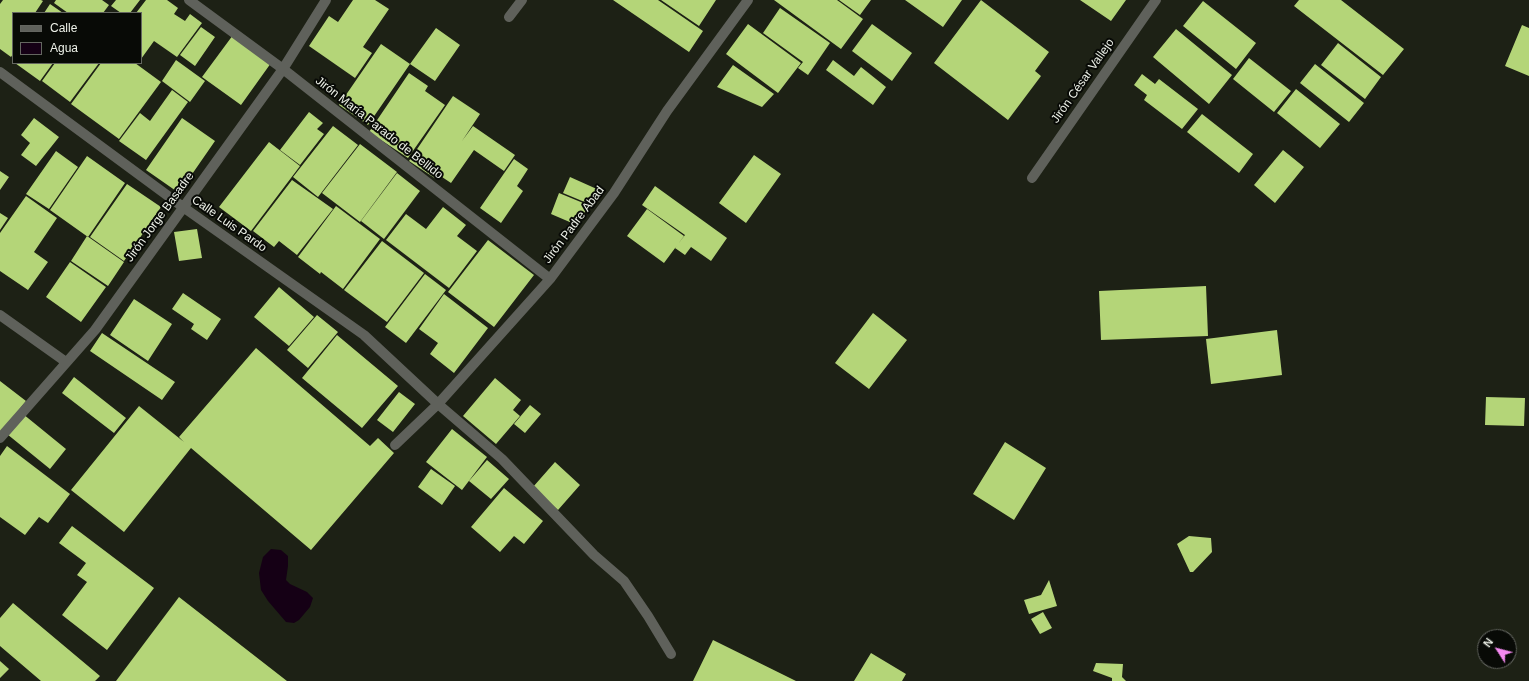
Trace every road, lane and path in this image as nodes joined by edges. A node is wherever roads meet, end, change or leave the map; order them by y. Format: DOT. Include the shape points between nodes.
graph roads {
  1 [pos="189,0"];
  2 [pos="326,0"];
  3 [pos="522,0"];
  4 [pos="748,0"];
  5 [pos="1156,0"];
  6 [pos="509,17"];
  7 [pos="283,69"];
  8 [pos="0,72"];
  9 [pos="1032,178"];
  10 [pos="183,207"];
  11 [pos="550,279"];
  12 [pos="0,315"];
  13 [pos="66,362"];
  14 [pos="438,404"];
  15 [pos="0,438"];
  16 [pos="395,445"];
  17 [pos="671,654"];
  1 -- 7 [label="street, Jirón María Parado de Bellido"];
  2 -- 7 [label="street, Jirón Jorge Basadre"];
  3 -- 6 [label="street"];
  4 -- 11 [label="street, Jirón Padre Abad" via="667,111 614,193"];
  5 -- 9 [label="street, Jirón César Vallejo"];
  7 -- 10 [label="street, Jirón Jorge Basadre"];
  7 -- 11 [label="street, Jirón María Parado de Bellido"];
  8 -- 10 [label="street, Calle Luis Pardo"];
  10 -- 13 [label="street, Jirón Jorge Basadre" via="95,330"];
  10 -- 14 [label="street, Calle Luis Pardo" via="364,335"];
  11 -- 14 [label="street, Jirón Padre Abad"];
  12 -- 13 [label="street"];
  13 -- 15 [label="street, Jirón Jorge Basadre"];
  14 -- 16 [label="street, Jirón Padre Abad"];
  14 -- 17 [label="street, Calle Luis Pardo" via="502,459 594,555 624,580"];
}
